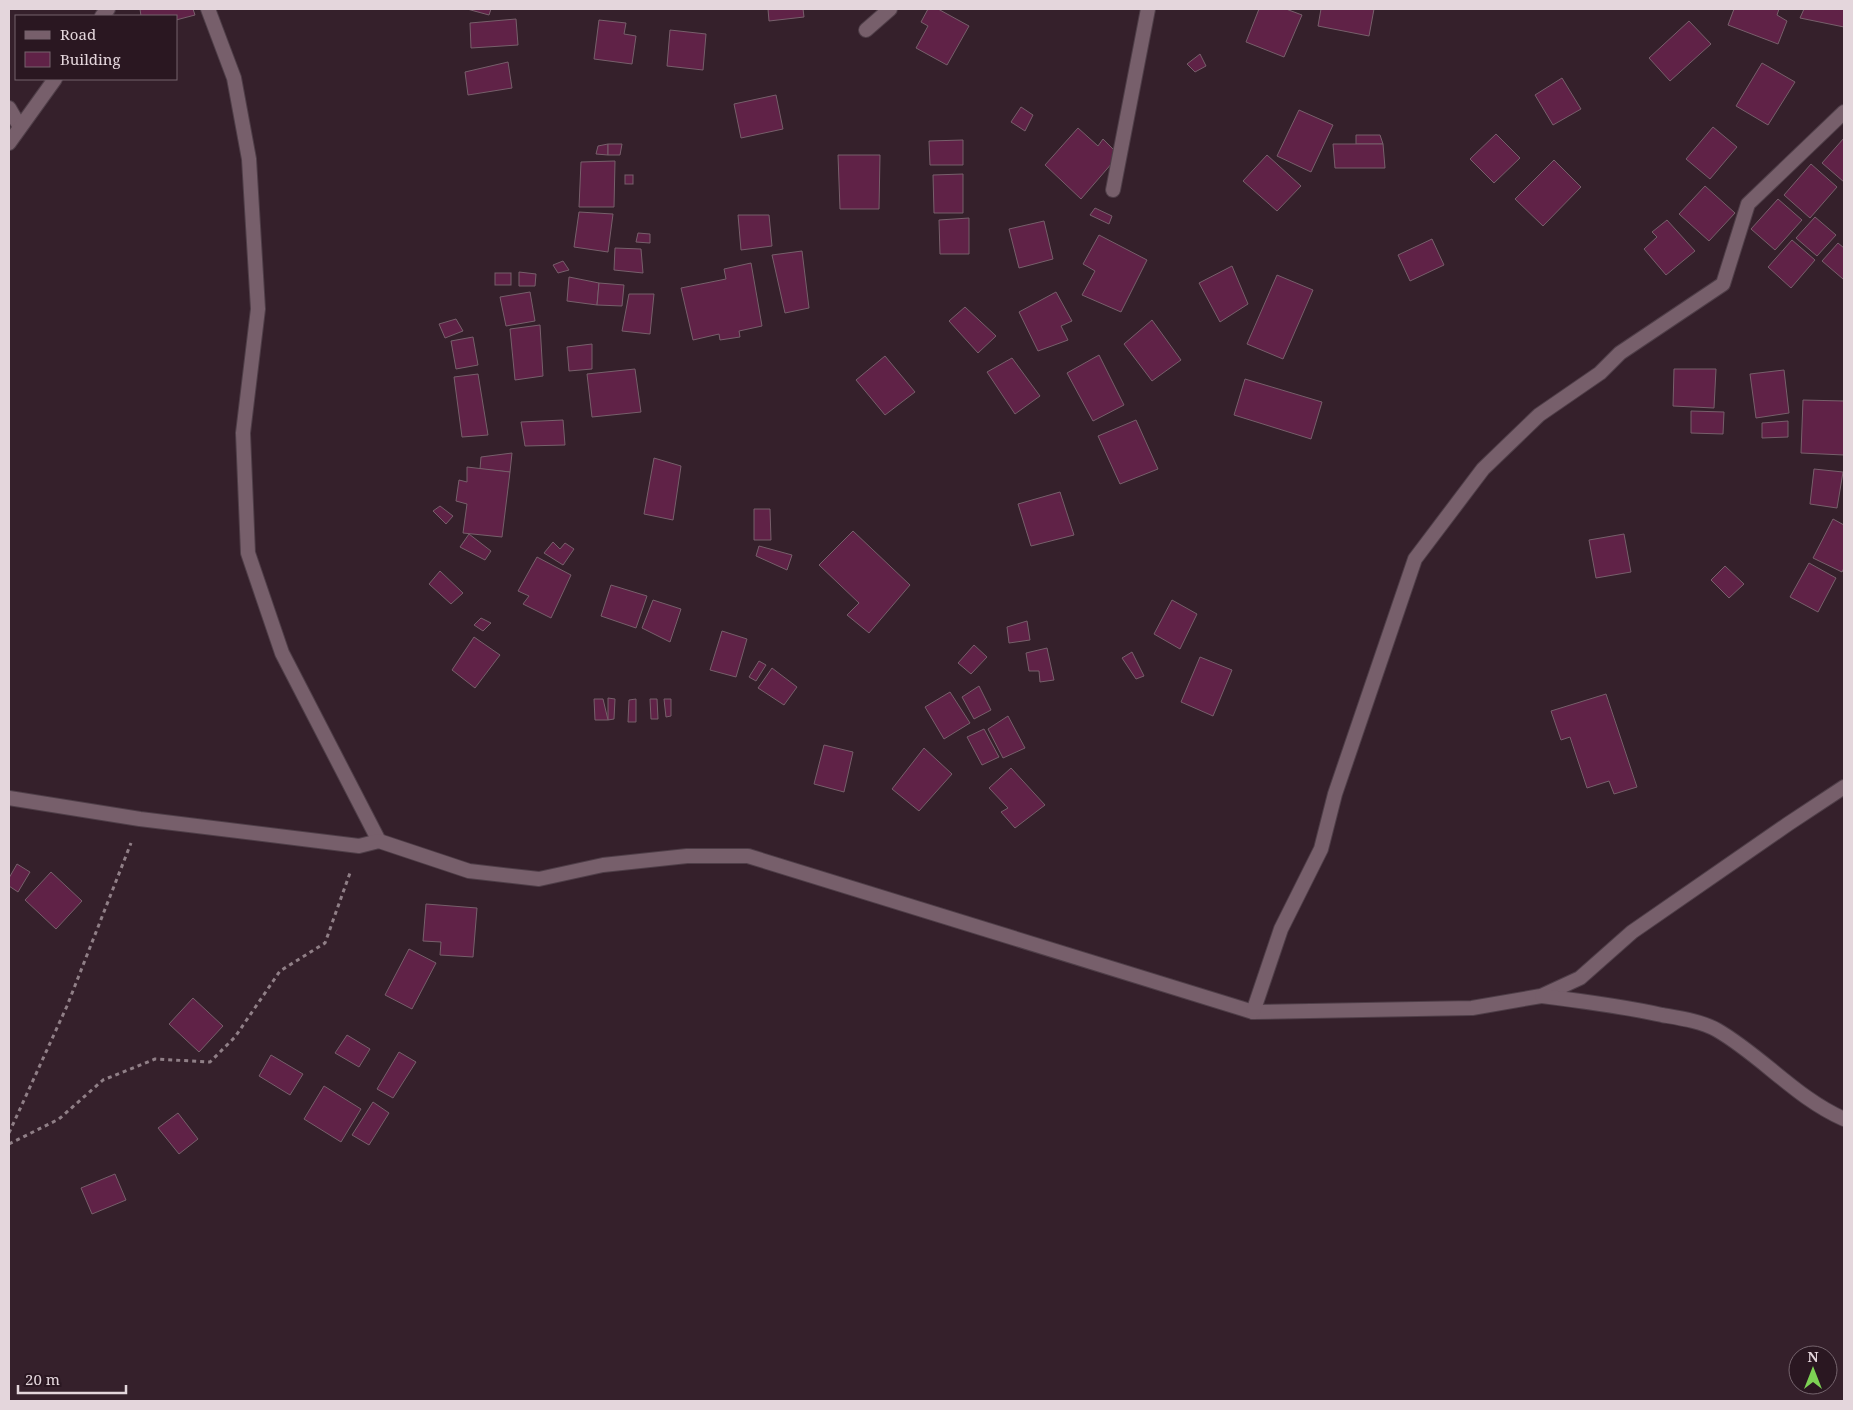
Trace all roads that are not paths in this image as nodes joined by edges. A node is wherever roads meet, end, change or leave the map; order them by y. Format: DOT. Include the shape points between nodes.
graph roads {
  1 [pos="208,9"];
  2 [pos="890,9"];
  3 [pos="1148,9"];
  4 [pos="866,30"];
  5 [pos="54,80"];
  6 [pos="9,108"];
  7 [pos="1844,112"];
  8 [pos="20,126"];
  9 [pos="9,143"];
  10 [pos="1113,190"];
  11 [pos="1844,788"];
  12 [pos="9,798"];
  13 [pos="379,841"];
  14 [pos="1542,996"];
  15 [pos="1253,1012"];
  16 [pos="1844,1119"];
  1 -- 13 [label="street" via="234,78 250,159 258,309 242,433 248,553 282,653"];
  2 -- 4 [label="street"];
  3 -- 10 [label="street"];
  5 -- 8 [label="street"];
  6 -- 8 [label="street"];
  7 -- 15 [label="street" via="1748,204 1723,284 1620,353 1600,373 1539,415 1482,469 1415,559 1334,794 1321,849 1281,929"];
  8 -- 9 [label="street"];
  11 -- 14 [label="street" via="1632,932 1580,978"];
  12 -- 13 [label="street" via="140,819 359,846"];
  13 -- 15 [label="street" via="469,871 539,879 603,866 686,856 748,856"];
  14 -- 15 [label="street" via="1472,1008"];
  14 -- 16 [label="street" via="1610,1004 1680,1018 1714,1029 1740,1045 1790,1086"];
}
